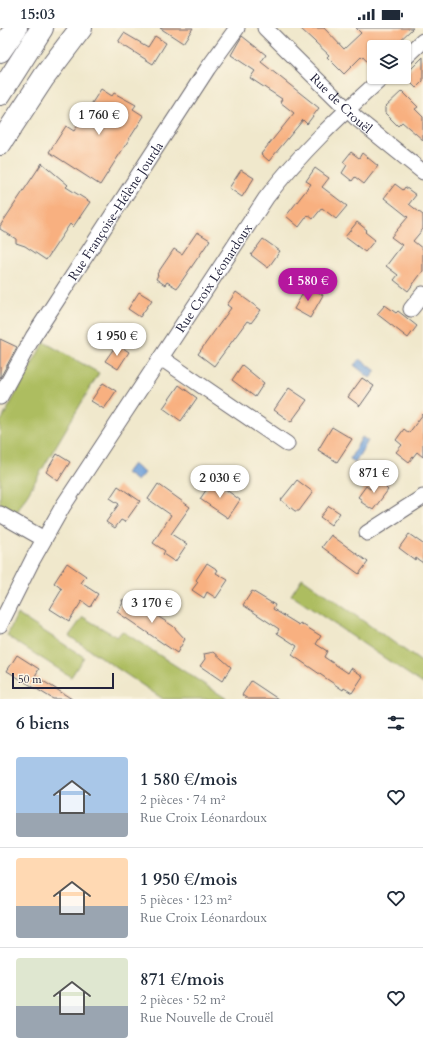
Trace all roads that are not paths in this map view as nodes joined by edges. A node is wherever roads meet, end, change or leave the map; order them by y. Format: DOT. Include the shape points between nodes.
graph roads {
  1 [pos="3,28"];
  2 [pos="16,28"];
  3 [pos="42,28"];
  4 [pos="81,28"];
  5 [pos="237,28"];
  6 [pos="265,28"];
  7 [pos="0,32"];
  8 [pos="423,42"];
  9 [pos="0,51"];
  10 [pos="411,53"];
  11 [pos="375,84"];
  12 [pos="0,94"];
  13 [pos="347,109"];
  14 [pos="0,144"];
  15 [pos="423,172"];
  16 [pos="423,294"];
  17 [pos="411,309"];
  18 [pos="161,358"];
  19 [pos="0,398"];
  20 [pos="286,444"];
  21 [pos="423,497"];
  22 [pos="0,514"];
  23 [pos="367,533"];
  24 [pos="44,539"];
  25 [pos="0,625"];
  1 -- 7 [label="highway"];
  2 -- 9 [label="highway"];
  3 -- 12 [label="highway"];
  4 -- 14 [label="highway" via="44,77"];
  5 -- 19 [label="street, Rue Françoise-Hélène Jourda" via="203,75 32,337"];
  6 -- 13 [label="street, Rue de Crouël"];
  8 -- 10 [label="street"];
  11 -- 13 [label="street, Rue Croix Léonardoux"];
  13 -- 15 [label="street, Rue de Crouël"];
  13 -- 18 [label="street, Rue Croix Léonardoux" via="282,177 266,198"];
  16 -- 17 [label="street"];
  18 -- 20 [label="street"];
  18 -- 24 [label="street, Rue Croix Léonardoux"];
  21 -- 23 [label="street"];
  22 -- 24 [label="street"];
  24 -- 25 [label="street, Rue Croix Léonardoux"];
}
